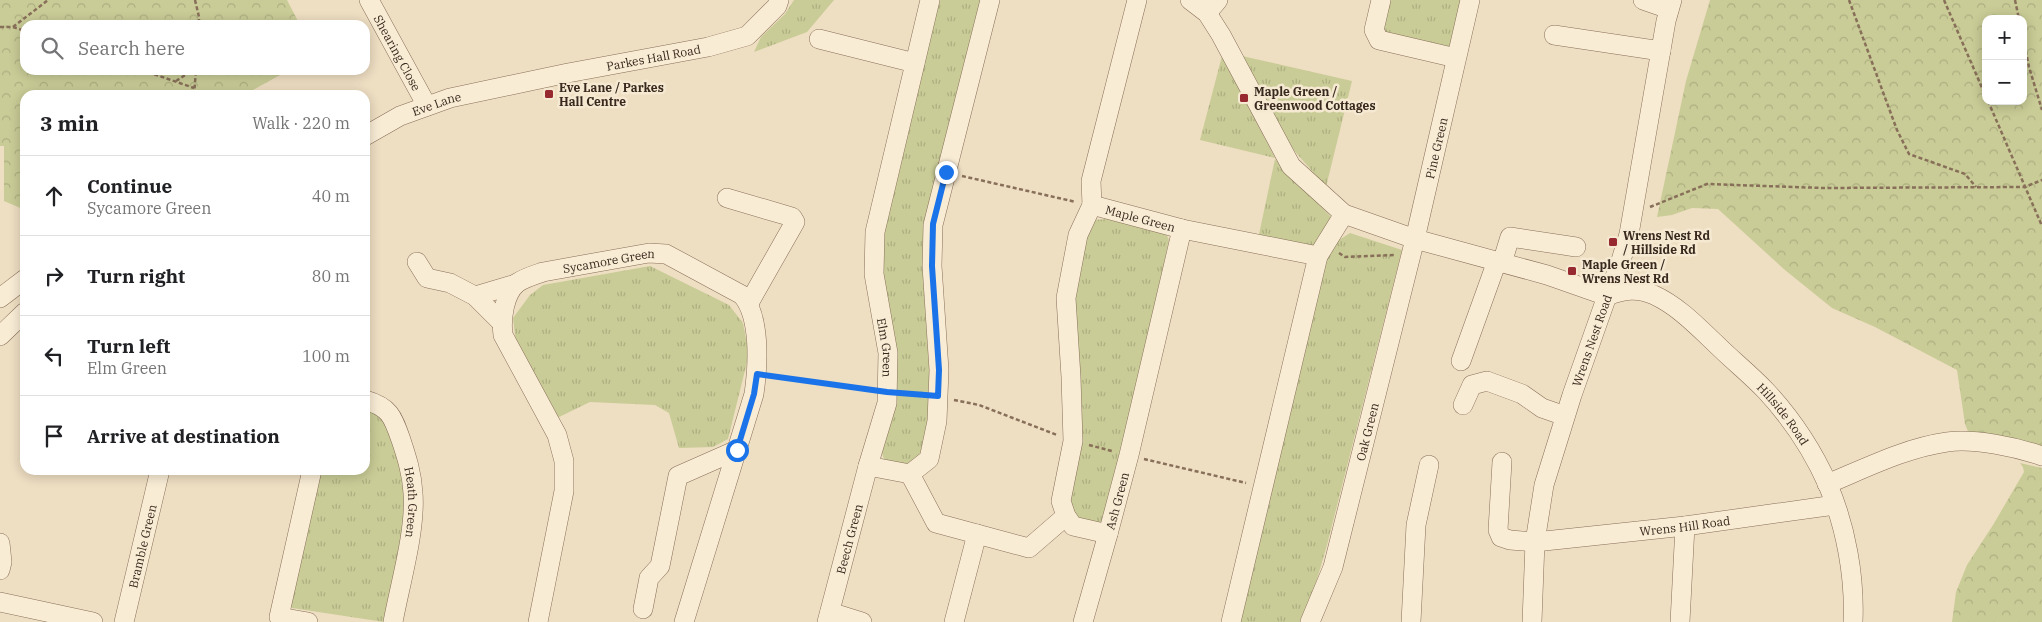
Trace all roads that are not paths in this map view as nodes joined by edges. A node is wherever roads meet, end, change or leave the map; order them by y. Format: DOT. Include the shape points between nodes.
graph roads {
  1 [pos="369,0"];
  2 [pos="779,0"];
  3 [pos="930,0"];
  4 [pos="990,0"];
  5 [pos="1137,0"];
  6 [pos="1190,0"];
  7 [pos="1381,0"];
  8 [pos="1470,0"];
  9 [pos="1643,0"];
  10 [pos="1670,5"];
  11 [pos="1212,7"];
  12 [pos="1554,35"];
  13 [pos="819,39"];
  14 [pos="1661,51"];
  15 [pos="1456,58"];
  16 [pos="915,63"];
  17 [pos="513,85"];
  18 [pos="427,106"];
  19 [pos="370,133"];
  20 [pos="727,198"];
  21 [pos="1092,205"];
  22 [pos="1344,214"];
  23 [pos="1182,229"];
  24 [pos="1576,247"];
  25 [pos="1412,248"];
  26 [pos="1322,250"];
  27 [pos="417,262"];
  28 [pos="1500,262"];
  29 [pos="20,283"];
  30 [pos="516,284"];
  31 [pos="475,296"];
  32 [pos="1607,296"];
  33 [pos="0,298"];
  34 [pos="749,303"];
  35 [pos="20,317"];
  36 [pos="502,323"];
  37 [pos="0,336"];
  38 [pos="1461,361"];
  39 [pos="370,402"];
  40 [pos="1463,405"];
  41 [pos="1565,416"];
  42 [pos="737,450"];
  43 [pos="2042,456"];
  44 [pos="1502,462"];
  45 [pos="1429,465"];
  46 [pos="868,466"];
  47 [pos="910,474"];
  48 [pos="159,475"];
  49 [pos="311,475"];
  50 [pos="1827,484"];
  51 [pos="1835,504"];
  52 [pos="1066,516"];
  53 [pos="1685,526"];
  54 [pos="976,534"];
  55 [pos="1108,534"];
  56 [pos="1535,542"];
  57 [pos="0,543"];
  58 [pos="0,570"];
  59 [pos="0,602"];
  60 [pos="643,609"];
  61 [pos="828,617"];
  62 [pos="278,619"];
  63 [pos="93,622"];
  64 [pos="124,622"];
  65 [pos="308,622"];
  66 [pos="393,622"];
  67 [pos="538,622"];
  68 [pos="684,622"];
  69 [pos="862,622"];
  70 [pos="954,622"];
  71 [pos="1083,622"];
  72 [pos="1231,622"];
  73 [pos="1310,622"];
  74 [pos="1411,622"];
  75 [pos="1532,622"];
  76 [pos="1680,622"];
  77 [pos="1853,622"];
  1 -- 18 [label="street, Shearing Close"];
  2 -- 17 [label="street, Parkes Hall Road" via="747,36"];
  3 -- 16 [label="street, Elm Green"];
  4 -- 47 [label="street" via="933,224 932,266 939,370 937,421 929,459"];
  5 -- 21 [label="street, Maple Green" via="1091,181"];
  6 -- 11 [label="street"];
  7 -- 15 [label="street" via="1374,30 1379,40"];
  8 -- 15 [label="street, Pine Green"];
  9 -- 10 [label="street"];
  10 -- 14 [label="street, Wrens Nest Road"];
  11 -- 22 [label="street" via="1221,34 1291,166"];
  12 -- 14 [label="street"];
  13 -- 16 [label="street"];
  14 -- 32 [label="street, Wrens Nest Road" via="1629,234"];
  15 -- 25 [label="street, Pine Green"];
  16 -- 46 [label="street, Elm Green" via="875,232 874,274 888,353 887,402"];
  17 -- 18 [label="street, Eve Lane"];
  18 -- 19 [label="street, Eve Lane" via="400,116"];
  20 -- 34 [label="street" via="792,217 795,222"];
  21 -- 23 [label="street, Maple Green"];
  21 -- 52 [label="street" via="1078,235 1066,298 1072,441 1061,501"];
  22 -- 25 [label="street"];
  22 -- 26 [label="street"];
  23 -- 26 [label="street, Maple Green"];
  23 -- 55 [label="street, Ash Green"];
  24 -- 28 [label="street" via="1510,237"];
  25 -- 28 [label="street"];
  25 -- 73 [label="street, Oak Green" via="1333,567"];
  26 -- 72 [label="street"];
  27 -- 31 [label="street" via="427,278 450,283"];
  28 -- 32 [label="street"];
  28 -- 38 [label="street"];
  29 -- 33 [label="street"];
  30 -- 31 [label="street, Sycamore Green"];
  30 -- 34 [label="street, Sycamore Green" via="543,272 649,253 666,254 742,295"];
  30 -- 36 [label="street" via="504,309"];
  31 -- 36 [label="street"];
  32 -- 41 [label="street, Wrens Nest Road"];
  32 -- 50 [label="street, Hillside Road" via="1626,289 1654,294 1684,314 1766,391 1816,460"];
  34 -- 42 [label="street" via="756,336 757,374"];
  35 -- 37 [label="street"];
  36 -- 67 [label="street" via="508,345 558,435 564,461 564,491"];
  39 -- 66 [label="street, Heath Green" via="386,409 394,422 409,465 413,494 412,520"];
  40 -- 41 [label="street" via="1472,385 1487,382 1522,394 1542,408"];
  41 -- 56 [label="street, Wrens Nest Road" via="1544,485"];
  42 -- 60 [label="street" via="678,476 660,566 649,578"];
  42 -- 68 [label="street"];
  43 -- 50 [label="street" via="2006,446 1949,441 1914,449"];
  44 -- 56 [label="street, Wrens Hill Road" via="1498,530 1501,537 1510,540"];
  45 -- 74 [label="street" via="1416,525"];
  46 -- 47 [label="street"];
  46 -- 61 [label="street, Beech Green"];
  47 -- 54 [label="street" via="936,523"];
  48 -- 64 [label="street, Bramble Green"];
  49 -- 62 [label="street"];
  50 -- 51 [label="street, Hillside Road"];
  51 -- 53 [label="street, Wrens Hill Road"];
  51 -- 77 [label="street, Hillside Road" via="1846,543"];
  52 -- 54 [label="street" via="1029,548"];
  52 -- 55 [label="street, Ash Green" via="1073,526"];
  53 -- 56 [label="street, Wrens Hill Road"];
  53 -- 76 [label="street"];
  54 -- 70 [label="street"];
  55 -- 71 [label="street"];
  56 -- 75 [label="street, Wrens Nest Road"];
  57 -- 58 [label="street"];
  59 -- 63 [label="street"];
  61 -- 69 [label="street, Beech Green"];
  62 -- 65 [label="street"];
}
